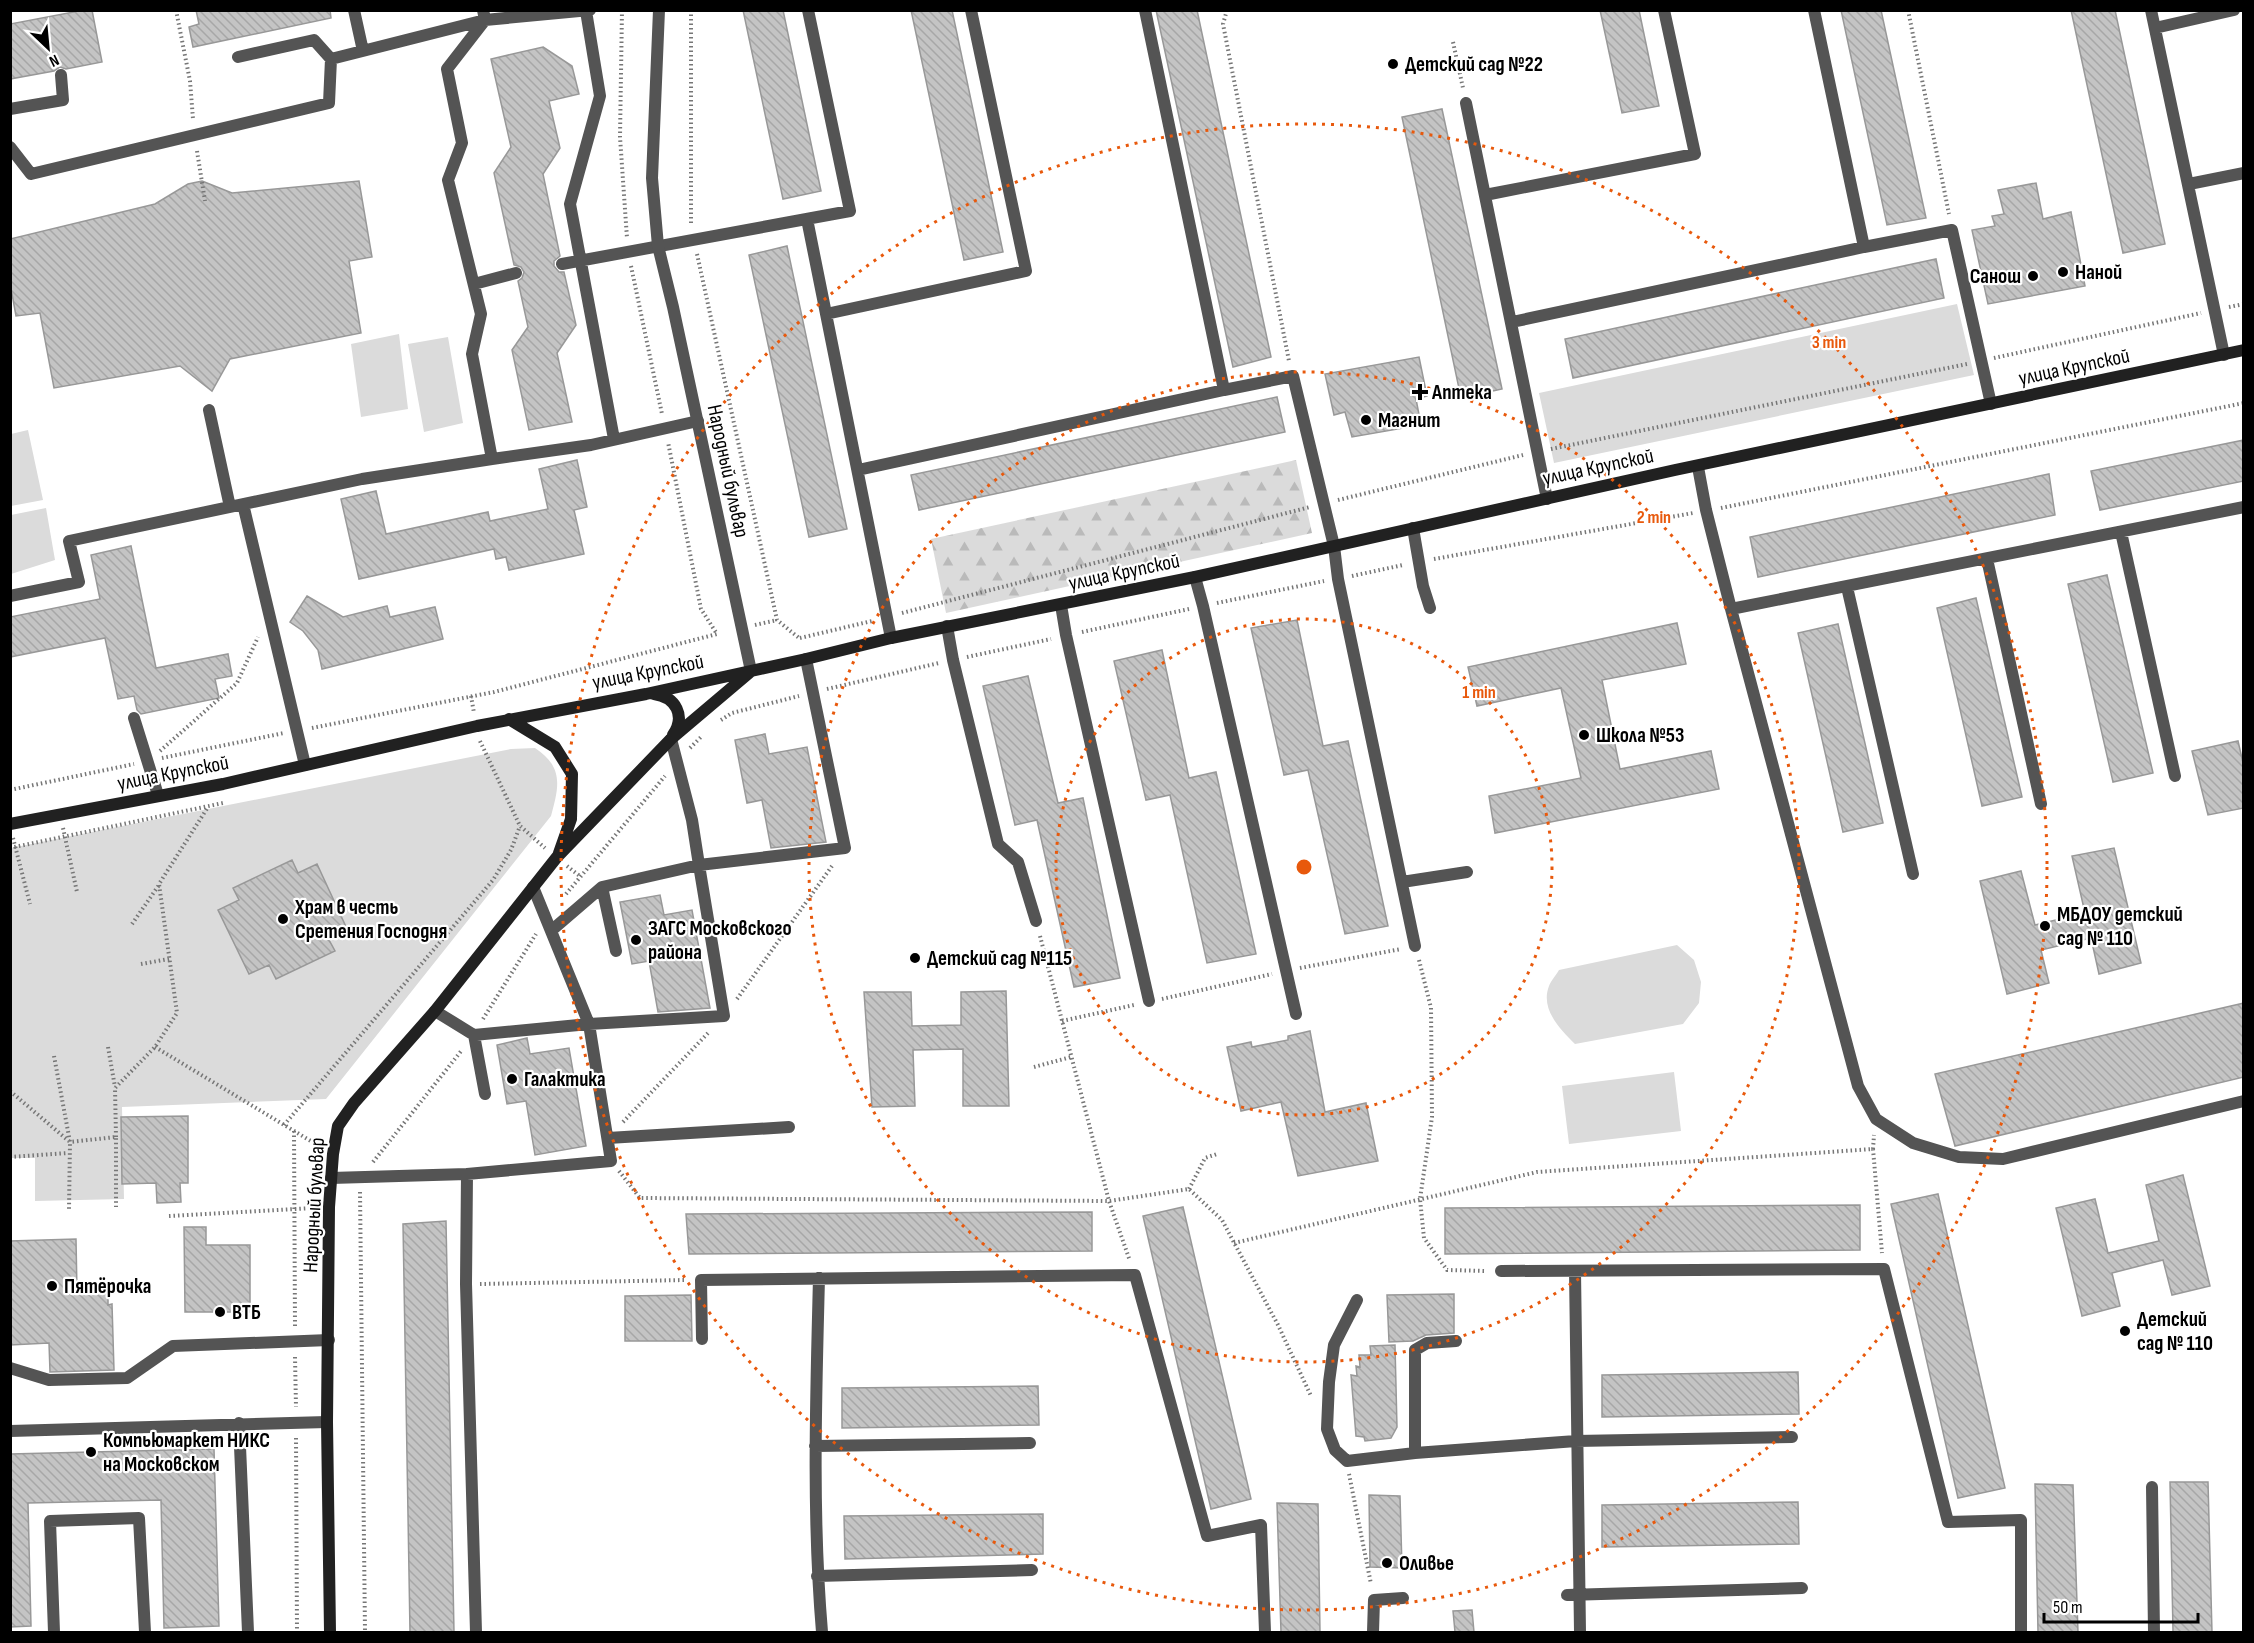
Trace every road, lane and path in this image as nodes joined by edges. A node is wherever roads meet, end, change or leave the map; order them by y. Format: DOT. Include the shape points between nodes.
graph roads {
  1 [pos="176,10"];
  2 [pos="354,10"];
  3 [pos="622,10"];
  4 [pos="659,10"];
  5 [pos="691,10"];
  6 [pos="808,10"];
  7 [pos="971,10"];
  8 [pos="1145,10"];
  9 [pos="1227,10"];
  10 [pos="1664,10"];
  11 [pos="1814,10"];
  12 [pos="1908,10"];
  13 [pos="2151,10"];
  14 [pos="2234,10"];
  15 [pos="588,11"];
  16 [pos="484,15"];
  17 [pos="2155,28"];
  18 [pos="1453,42"];
  19 [pos="363,51"];
  20 [pos="238,57"];
  21 [pos="331,59"];
  22 [pos="61,75"];
  23 [pos="1466,103"];
  24 [pos="10,109"];
  25 [pos="195,135"];
  26 [pos="10,147"];
  27 [pos="2244,173"];
  28 [pos="2189,184"];
  29 [pos="1485,195"];
  30 [pos="205,201"];
  31 [pos="807,219"];
  32 [pos="1952,230"];
  33 [pos="694,240"];
  34 [pos="658,246"];
  35 [pos="1864,247"];
  36 [pos="628,252"];
  37 [pos="581,261"];
  38 [pos="562,264"];
  39 [pos="516,273"];
  40 [pos="474,284"];
  41 [pos="2244,304"];
  42 [pos="2215,310"];
  43 [pos="826,314"];
  44 [pos="1512,322"];
  45 [pos="2244,350"];
  46 [pos="2224,355"];
  47 [pos="1981,360"];
  48 [pos="1293,376"];
  49 [pos="1224,390"];
  50 [pos="2244,403"];
  51 [pos="1991,404"];
  52 [pos="209,410"];
  53 [pos="698,421"];
  54 [pos="665,428"];
  55 [pos="614,439"];
  56 [pos="1537,452"];
  57 [pos="492,459"];
  58 [pos="1698,467"];
  59 [pos="858,470"];
  60 [pos="1546,499"];
  61 [pos="1323,503"];
  62 [pos="243,504"];
  63 [pos="230,507"];
  64 [pos="2244,507"];
  65 [pos="1706,510"];
  66 [pos="1413,528"];
  67 [pos="2121,532"];
  68 [pos="1334,546"];
  69 [pos="1987,559"];
  70 [pos="1419,561"];
  71 [pos="1195,577"];
  72 [pos="1338,579"];
  73 [pos="1847,587"];
  74 [pos="10,596"];
  75 [pos="1061,605"];
  76 [pos="1203,606"];
  77 [pos="1430,608"];
  78 [pos="1731,609"];
  79 [pos="887,617"];
  80 [pos="947,626"];
  81 [pos="274,633"];
  82 [pos="1066,635"];
  83 [pos="800,638"];
  84 [pos="891,638"];
  85 [pos="806,659"];
  86 [pos="953,660"];
  87 [pos="751,671"];
  88 [pos="812,692"];
  89 [pos="646,693"];
  90 [pos="471,696"];
  91 [pos="134,718"];
  92 [pos="509,719"];
  93 [pos="713,725"];
  94 [pos="477,726"];
  95 [pos="297,731"];
  96 [pos="706,732"];
  97 [pos="671,738"];
  98 [pos="148,761"];
  99 [pos="677,763"];
  100 [pos="305,765"];
  101 [pos="2175,776"];
  102 [pos="223,784"];
  103 [pos="10,790"];
  104 [pos="158,795"];
  105 [pos="2041,804"];
  106 [pos="58,815"];
  107 [pos="11,824"];
  108 [pos="520,826"];
  109 [pos="557,857"];
  110 [pos="699,865"];
  111 [pos="1467,872"];
  112 [pos="1913,874"];
  113 [pos="580,877"];
  114 [pos="1402,882"];
  115 [pos="159,884"];
  116 [pos="533,887"];
  117 [pos="602,887"];
  118 [pos="77,892"];
  119 [pos="30,904"];
  120 [pos="547,917"];
  121 [pos="1036,921"];
  122 [pos="132,924"];
  123 [pos="552,930"];
  124 [pos="1415,946"];
  125 [pos="616,951"];
  126 [pos="169,959"];
  127 [pos="141,964"];
  128 [pos="1286,971"];
  129 [pos="1149,1001"];
  130 [pos="435,1011"];
  131 [pos="1296,1014"];
  132 [pos="1062,1021"];
  133 [pos="589,1024"];
  134 [pos="474,1035"];
  135 [pos="108,1047"];
  136 [pos="155,1047"];
  137 [pos="54,1056"];
  138 [pos="1071,1057"];
  139 [pos="1034,1067"];
  140 [pos="115,1088"];
  141 [pos="10,1091"];
  142 [pos="485,1095"];
  143 [pos="2244,1101"];
  144 [pos="284,1125"];
  145 [pos="789,1127"];
  146 [pos="294,1131"];
  147 [pos="116,1137"];
  148 [pos="608,1138"];
  149 [pos="70,1142"];
  150 [pos="68,1153"];
  151 [pos="333,1154"];
  152 [pos="1217,1154"];
  153 [pos="10,1157"];
  154 [pos="611,1161"];
  155 [pos="467,1174"];
  156 [pos="331,1178"];
  157 [pos="360,1178"];
  158 [pos="1189,1189"];
  159 [pos="1420,1199"];
  160 [pos="1109,1201"];
  161 [pos="116,1207"];
  162 [pos="329,1207"];
  163 [pos="69,1209"];
  164 [pos="295,1209"];
  165 [pos="170,1216"];
  166 [pos="1234,1243"];
  167 [pos="1884,1269"];
  168 [pos="1501,1271"];
  169 [pos="1575,1271"];
  170 [pos="1135,1275"];
  171 [pos="819,1278"];
  172 [pos="701,1280"];
  173 [pos="466,1284"];
  174 [pos="1358,1300"];
  175 [pos="702,1339"];
  176 [pos="329,1340"];
  177 [pos="295,1341"];
  178 [pos="1456,1341"];
  179 [pos="10,1368"];
  180 [pos="1312,1398"];
  181 [pos="327,1422"];
  182 [pos="239,1423"];
  183 [pos="296,1423"];
  184 [pos="10,1431"];
  185 [pos="1792,1437"];
  186 [pos="1576,1441"];
  187 [pos="1030,1443"];
  188 [pos="815,1446"];
  189 [pos="1415,1453"];
  190 [pos="1347,1461"];
  191 [pos="2152,1487"];
  192 [pos="1032,1570"];
  193 [pos="817,1576"];
  194 [pos="1802,1588"];
  195 [pos="1573,1595"];
  196 [pos="1403,1598"];
  197 [pos="1374,1600"];
  198 [pos="54,1632"];
  199 [pos="145,1632"];
  200 [pos="248,1632"];
  201 [pos="297,1632"];
  202 [pos="330,1632"];
  203 [pos="365,1632"];
  204 [pos="476,1632"];
  205 [pos="822,1632"];
  206 [pos="1265,1632"];
  207 [pos="1373,1632"];
  208 [pos="1580,1632"];
  209 [pos="2021,1632"];
  210 [pos="2154,1632"];
  1 -- 25 [label="path" via="190,81"];
  2 -- 19 [label="street"];
  3 -- 36 [label="path" via="620,137"];
  4 -- 34 [label="street, Народный бульвар" via="652,178"];
  5 -- 33 [label="path"];
  6 -- 31 [label="street" via="850,211"];
  7 -- 43 [label="street" via="1026,271"];
  8 -- 49 [label="street"];
  9 -- 48 [label="path" via="1223,24"];
  10 -- 29 [label="street" via="1695,154"];
  11 -- 35 [label="street"];
  12 -- 32 [label="path"];
  13 -- 17 [label="street"];
  14 -- 17 [label="street"];
  15 -- 16 [label="street"];
  15 -- 37 [label="street" via="600,96 570,204"];
  16 -- 19 [label="street"];
  16 -- 40 [label="street" via="447,69 462,143 448,180"];
  17 -- 28 [label="street"];
  18 -- 23 [label="path"];
  19 -- 21 [label="street"];
  20 -- 21 [label="street" via="314,40"];
  21 -- 25 [label="street" via="329,103"];
  22 -- 24 [label="street" via="63,100"];
  23 -- 29 [label="street"];
  25 -- 26 [label="street" via="31,174"];
  25 -- 30 [label="path"];
  27 -- 28 [label="street"];
  28 -- 42 [label="street"];
  29 -- 44 [label="street"];
  31 -- 33 [label="street"];
  31 -- 43 [label="street"];
  32 -- 35 [label="street"];
  32 -- 47 [label="street"];
  33 -- 34 [label="street"];
  33 -- 83 [label="path" via="777,620"];
  34 -- 36 [label="street"];
  34 -- 53 [label="street, Народный бульвар"];
  35 -- 44 [label="street"];
  36 -- 37 [label="street"];
  36 -- 54 [label="path"];
  37 -- 38 [label="street"];
  37 -- 55 [label="street"];
  39 -- 40 [label="street"];
  40 -- 57 [label="street" via="481,314 472,354"];
  41 -- 42 [label="path"];
  42 -- 46 [label="street"];
  42 -- 47 [label="path"];
  43 -- 59 [label="street"];
  44 -- 56 [label="street"];
  45 -- 46 [label="street, улица Крупской"];
  46 -- 51 [label="street, улица Крупской"];
  47 -- 51 [label="street"];
  47 -- 56 [label="path"];
  48 -- 49 [label="street"];
  48 -- 61 [label="street"];
  49 -- 59 [label="street"];
  50 -- 65 [label="path"];
  51 -- 58 [label="street, улица Крупской"];
  52 -- 63 [label="street"];
  53 -- 54 [label="street"];
  53 -- 87 [label="street, Народный бульвар"];
  54 -- 55 [label="street"];
  54 -- 90 [label="path" via="701,609 717,634"];
  55 -- 57 [label="street"];
  56 -- 60 [label="street"];
  56 -- 61 [label="path"];
  57 -- 62 [label="street" via="362,479"];
  58 -- 60 [label="street, улица Крупской"];
  58 -- 65 [label="street"];
  59 -- 79 [label="street"];
  60 -- 66 [label="street, улица Крупской"];
  61 -- 68 [label="street"];
  61 -- 79 [label="path"];
  62 -- 63 [label="street"];
  62 -- 81 [label="street"];
  63 -- 74 [label="street" via="69,541 79,582"];
  64 -- 67 [label="street"];
  65 -- 70 [label="path"];
  65 -- 78 [label="street"];
  66 -- 68 [label="street, улица Крупской"];
  66 -- 70 [label="street"];
  67 -- 69 [label="street"];
  67 -- 101 [label="street"];
  68 -- 71 [label="street, улица Крупской"];
  68 -- 72 [label="street"];
  69 -- 73 [label="street"];
  69 -- 105 [label="street"];
  70 -- 72 [label="path"];
  70 -- 77 [label="street"];
  71 -- 75 [label="street, улица Крупской"];
  71 -- 76 [label="street"];
  72 -- 76 [label="path"];
  72 -- 114 [label="street"];
  73 -- 78 [label="street"];
  73 -- 112 [label="street"];
  75 -- 80 [label="street, улица Крупской"];
  75 -- 82 [label="street"];
  76 -- 82 [label="path"];
  76 -- 128 [label="street"];
  78 -- 143 [label="street" via="1858,1086 1876,1119 1913,1143 1959,1157 2003,1160"];
  79 -- 83 [label="path"];
  79 -- 84 [label="street"];
  80 -- 84 [label="street, улица Крупской"];
  80 -- 86 [label="street"];
  81 -- 95 [label="street"];
  81 -- 98 [label="path" via="256,637 237,684"];
  82 -- 86 [label="path"];
  82 -- 129 [label="street"];
  83 -- 85 [label="path"];
  84 -- 85 [label="street, улица Крупской"];
  85 -- 87 [label="street, улица Крупской"];
  85 -- 88 [label="street"];
  86 -- 88 [label="path"];
  86 -- 121 [label="street" via="998,844 1018,862"];
  87 -- 89 [label="street, улица Крупской"];
  87 -- 97 [label="street, Народный бульвар"];
  88 -- 93 [label="path" via="732,713"];
  88 -- 110 [label="street" via="844,848"];
  89 -- 92 [label="street, улица Крупской"];
  89 -- 97 [label="street" via="666,696 673,702 679,726"];
  90 -- 94 [label="path"];
  90 -- 95 [label="path"];
  91 -- 98 [label="street"];
  92 -- 94 [label="street, улица Крупской"];
  92 -- 109 [label="street, Народный бульвар" via="555,747 572,774 571,819"];
  94 -- 100 [label="street, улица Крупской"];
  94 -- 108 [label="path" via="481,744"];
  95 -- 98 [label="path"];
  95 -- 100 [label="street"];
  96 -- 99 [label="path"];
  97 -- 99 [label="street"];
  97 -- 109 [label="street, Народный бульвар"];
  98 -- 103 [label="path"];
  98 -- 104 [label="street"];
  99 -- 110 [label="street"];
  99 -- 113 [label="path"];
  100 -- 102 [label="street, улица Крупской"];
  102 -- 104 [label="street, улица Крупской"];
  102 -- 115 [label="path"];
  104 -- 106 [label="street, улица Крупской"];
  106 -- 107 [label="street, улица Крупской"];
  106 -- 118 [label="path"];
  107 -- 119 [label="path"];
  108 -- 109 [label="path"];
  108 -- 144 [label="path" via="493,880"];
  109 -- 113 [label="path"];
  109 -- 116 [label="street, Народный бульвар"];
  110 -- 117 [label="street"];
  110 -- 133 [label="street" via="724,1016"];
  111 -- 114 [label="street"];
  113 -- 120 [label="path"];
  114 -- 124 [label="street"];
  115 -- 122 [label="path"];
  115 -- 126 [label="path"];
  116 -- 120 [label="street"];
  116 -- 130 [label="street, Народный бульвар"];
  117 -- 123 [label="street"];
  117 -- 125 [label="street"];
  120 -- 123 [label="street"];
  120 -- 134 [label="path"];
  121 -- 132 [label="path"];
  123 -- 133 [label="street"];
  124 -- 128 [label="path"];
  124 -- 159 [label="path" via="1431,1008 1432,1117"];
  126 -- 127 [label="path"];
  126 -- 136 [label="path" via="177,1012"];
  128 -- 129 [label="path"];
  128 -- 131 [label="street"];
  129 -- 132 [label="path"];
  130 -- 134 [label="street"];
  130 -- 151 [label="street, Народный бульвар" via="354,1103 338,1126"];
  132 -- 138 [label="path"];
  133 -- 134 [label="street"];
  133 -- 148 [label="street"];
  134 -- 142 [label="street"];
  134 -- 157 [label="path"];
  135 -- 140 [label="path"];
  136 -- 140 [label="path"];
  136 -- 144 [label="path"];
  137 -- 149 [label="path"];
  138 -- 139 [label="path"];
  138 -- 160 [label="path"];
  140 -- 147 [label="path"];
  141 -- 149 [label="path"];
  144 -- 146 [label="path"];
  145 -- 148 [label="street"];
  146 -- 151 [label="path"];
  146 -- 164 [label="path"];
  147 -- 149 [label="path"];
  147 -- 161 [label="path"];
  148 -- 154 [label="street"];
  149 -- 150 [label="path"];
  150 -- 153 [label="path"];
  150 -- 163 [label="path"];
  151 -- 156 [label="street, Народный бульвар"];
  152 -- 158 [label="path" via="1205,1158"];
  154 -- 155 [label="street"];
  154 -- 160 [label="path" via="640,1198"];
  155 -- 157 [label="street"];
  155 -- 173 [label="street"];
  156 -- 157 [label="street"];
  156 -- 162 [label="street, Народный бульвар"];
  157 -- 203 [label="path"];
  158 -- 160 [label="path"];
  158 -- 166 [label="path" via="1222,1220"];
  159 -- 166 [label="path"];
  159 -- 167 [label="path" via="1537,1172 1873,1149"];
  159 -- 168 [label="path" via="1424,1238 1447,1270"];
  160 -- 170 [label="path"];
  162 -- 164 [label="path"];
  162 -- 176 [label="street, Народный бульвар"];
  164 -- 165 [label="path"];
  164 -- 177 [label="path"];
  166 -- 180 [label="path"];
  167 -- 169 [label="street"];
  167 -- 209 [label="street" via="1948,1522 2021,1520"];
  168 -- 169 [label="street"];
  169 -- 186 [label="street"];
  170 -- 171 [label="street"];
  170 -- 206 [label="street" via="1207,1536 1261,1525"];
  171 -- 172 [label="street"];
  171 -- 188 [label="street"];
  172 -- 173 [label="path"];
  172 -- 175 [label="street"];
  173 -- 204 [label="street"];
  174 -- 190 [label="street" via="1334,1345 1329,1382 1327,1429 1335,1450"];
  176 -- 177 [label="street"];
  176 -- 181 [label="street, Народный бульвар"];
  177 -- 179 [label="street" via="173,1346 127,1378 49,1380"];
  177 -- 183 [label="path"];
  178 -- 189 [label="street" via="1427,1342 1415,1350"];
  181 -- 183 [label="street"];
  181 -- 202 [label="street, Народный бульвар"];
  182 -- 183 [label="street"];
  182 -- 184 [label="street"];
  182 -- 200 [label="street"];
  183 -- 201 [label="path"];
  185 -- 186 [label="street"];
  186 -- 189 [label="street"];
  186 -- 195 [label="street"];
  187 -- 188 [label="street"];
  188 -- 193 [label="street"];
  189 -- 190 [label="street"];
  190 -- 197 [label="path"];
  191 -- 210 [label="street"];
  192 -- 193 [label="street"];
  193 -- 205 [label="street"];
  194 -- 195 [label="street"];
  195 -- 208 [label="street"];
  196 -- 197 [label="street"];
  197 -- 207 [label="street"];
  198 -- 199 [label="street" via="50,1521 139,1518"];
}
